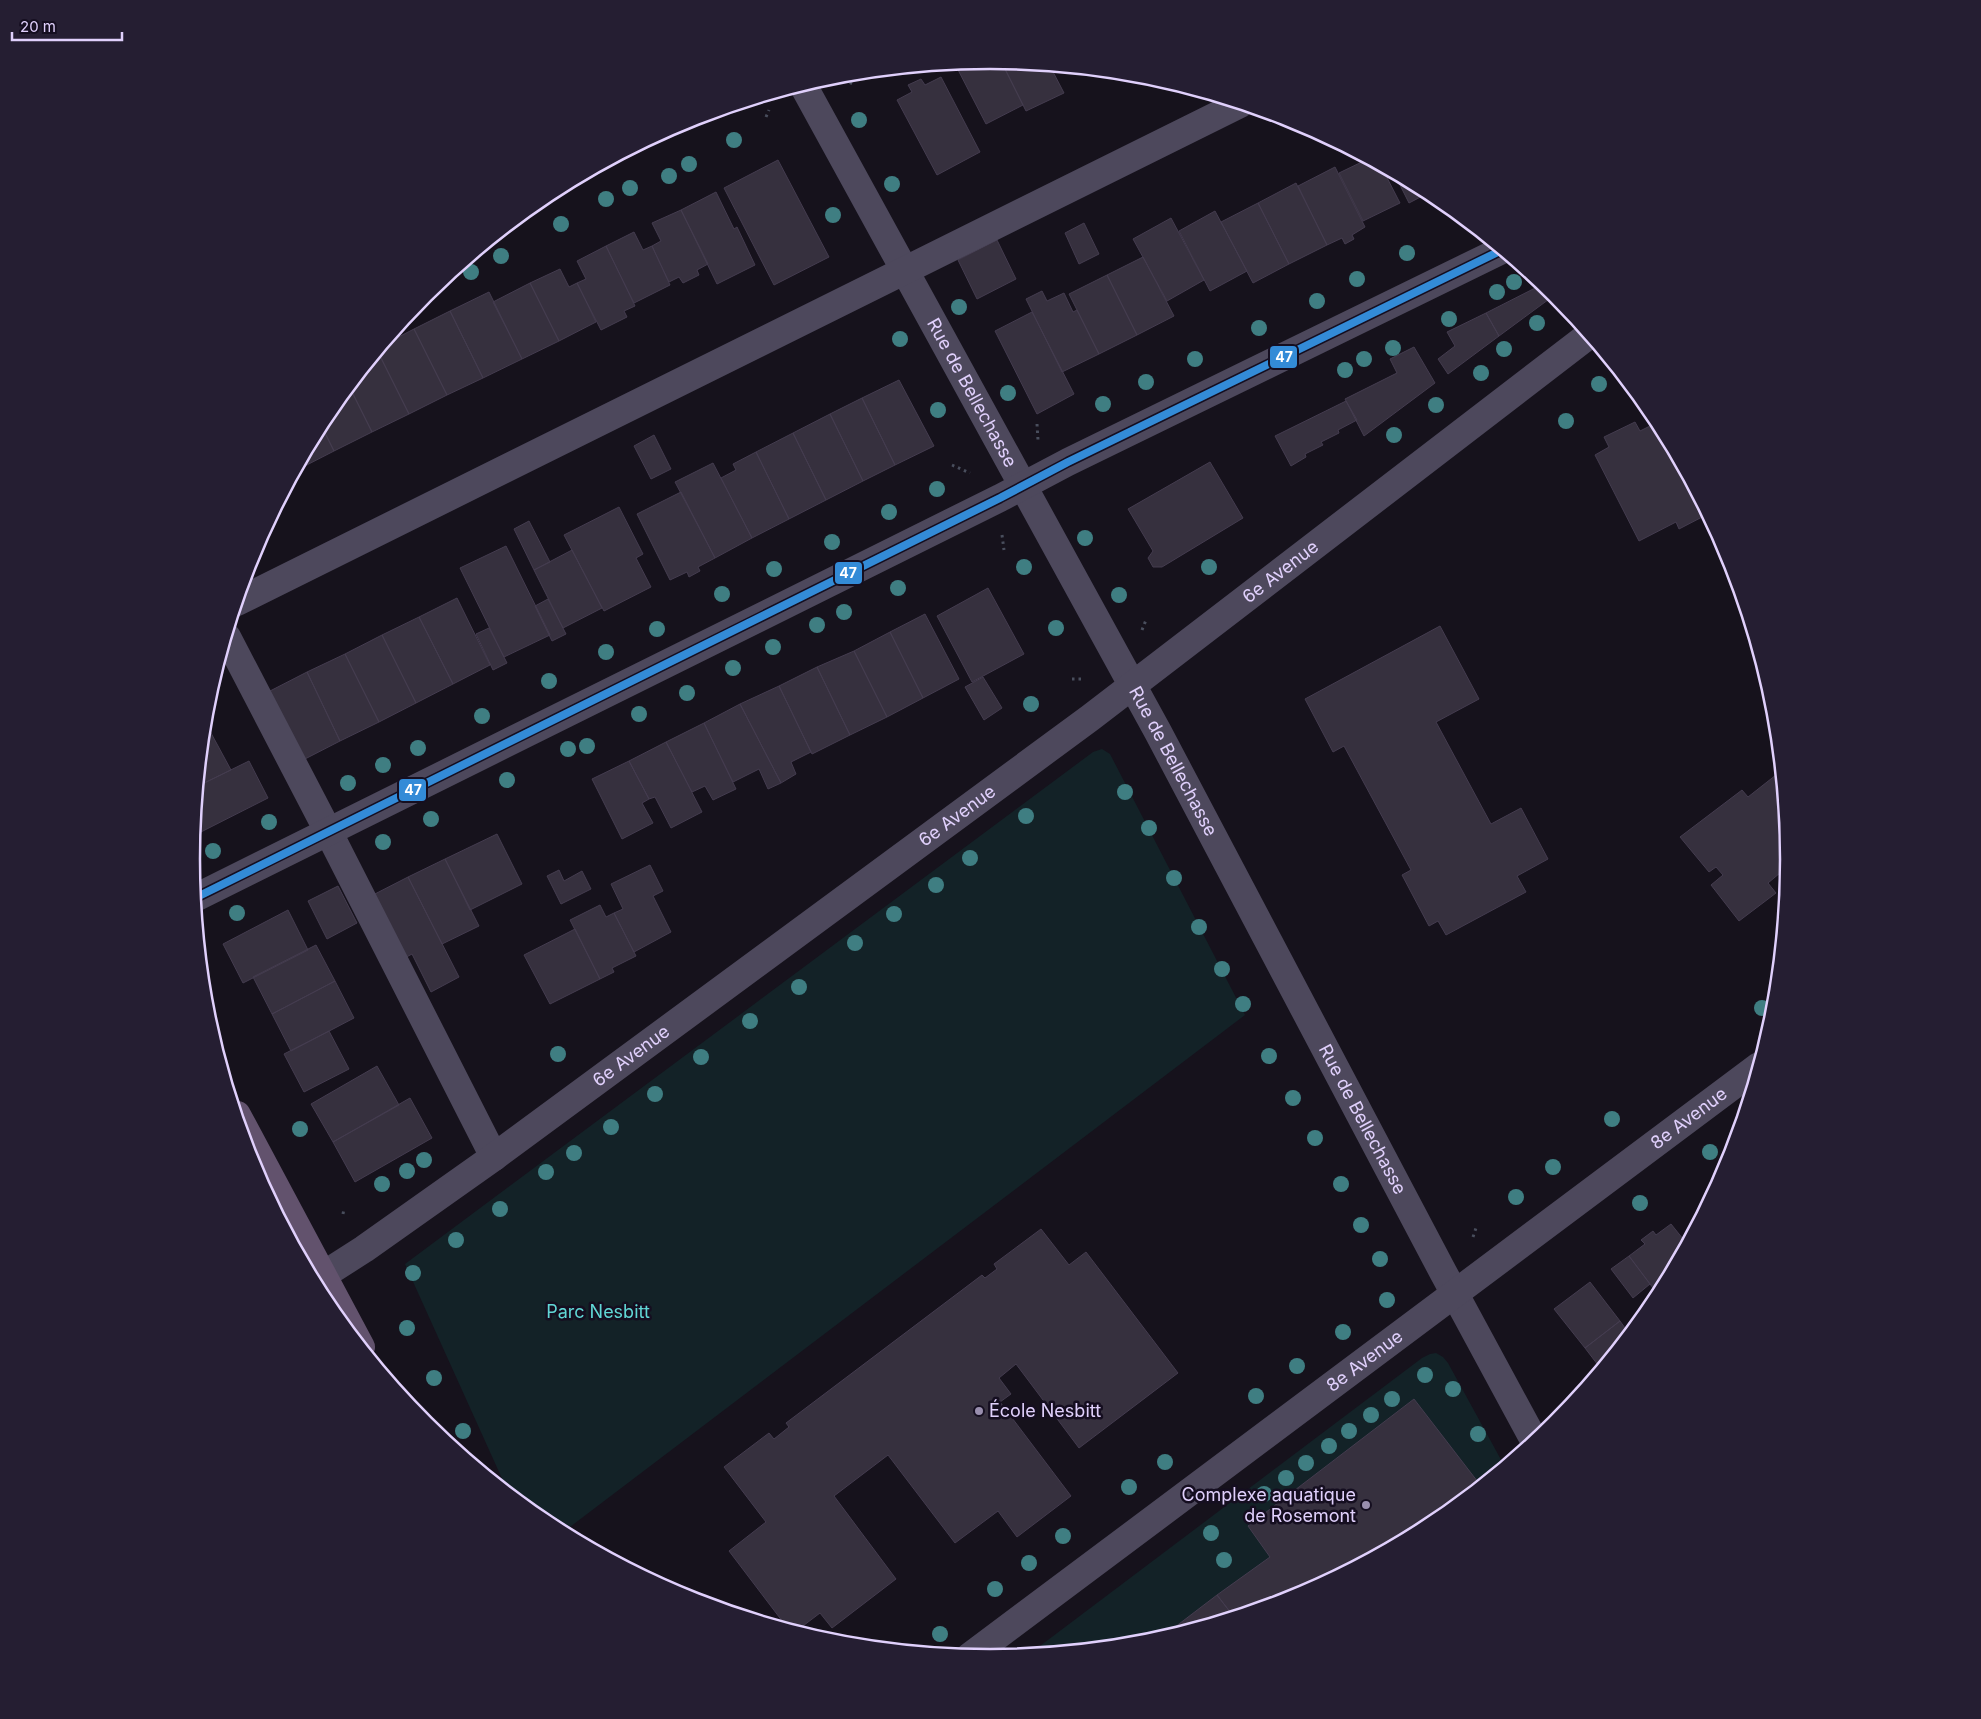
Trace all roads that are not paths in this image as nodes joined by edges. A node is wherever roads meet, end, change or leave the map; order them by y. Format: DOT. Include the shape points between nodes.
graph roads {
  1 [pos="806,91"];
  2 [pos="1233,107"];
  3 [pos="1497,253"];
  4 [pos="905,271"];
  5 [pos="1585,338"];
  6 [pos="1023,486"];
  7 [pos="245,598"];
  8 [pos="230,645"];
  9 [pos="1133,686"];
  10 [pos="329,833"];
  11 [pos="201,895"];
  12 [pos="1752,1071"];
  13 [pos="494,1157"];
  14 [pos="259,1159"];
  15 [pos="309,1260"];
  16 [pos="320,1277"];
  17 [pos="1455,1294"];
  18 [pos="1532,1436"];
  19 [pos="979,1650"];
  1 -- 4 [label="street, Rue de Bellechasse"];
  2 -- 4 [label="street"];
  3 -- 6 [label="street"];
  4 -- 6 [label="street, Rue de Bellechasse"];
  4 -- 7 [label="street"];
  5 -- 9 [label="street, 6e Avenue"];
  6 -- 9 [label="street, Rue de Bellechasse"];
  6 -- 10 [label="street"];
  8 -- 10 [label="street"];
  9 -- 13 [label="street, 6e Avenue"];
  9 -- 17 [label="street, Rue de Bellechasse"];
  10 -- 11 [label="street"];
  10 -- 13 [label="street"];
  12 -- 17 [label="street, 8e Avenue"];
  13 -- 16 [label="street, 6e Avenue"];
  14 -- 15 [label="main road"];
  17 -- 18 [label="street, Rue de Bellechasse"];
  17 -- 19 [label="street, 8e Avenue"];
}
